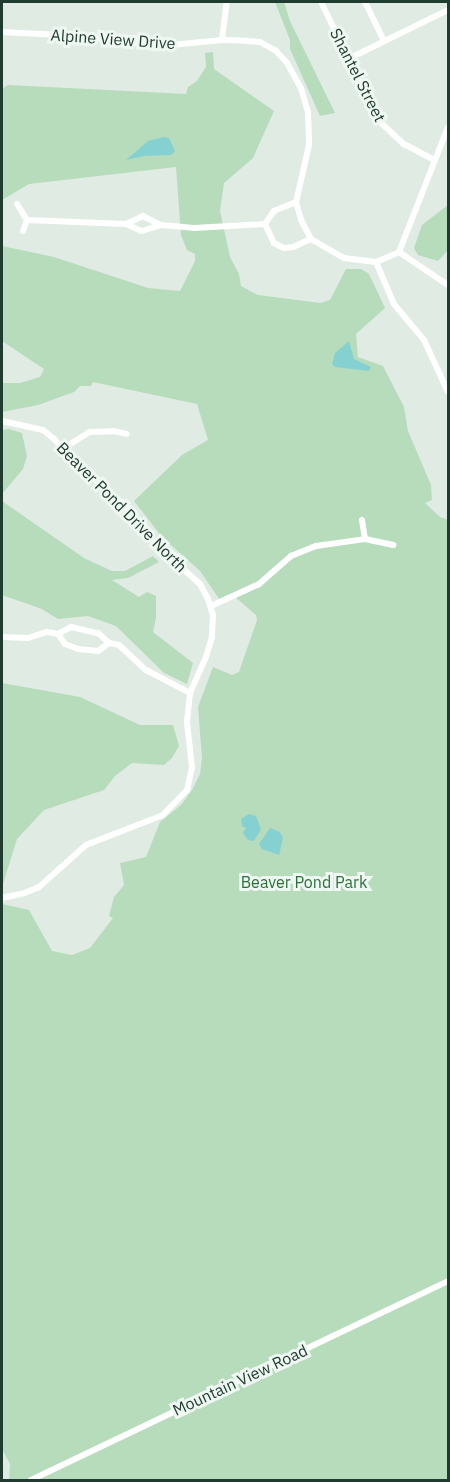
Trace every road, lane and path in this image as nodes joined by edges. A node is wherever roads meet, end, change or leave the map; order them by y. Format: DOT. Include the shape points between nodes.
graph roads {
  1 [pos="227,2"];
  2 [pos="321,2"];
  3 [pos="365,2"];
  4 [pos="448,10"];
  5 [pos="2,32"];
  6 [pos="222,40"];
  7 [pos="384,41"];
  8 [pos="348,59"];
  9 [pos="448,127"];
  10 [pos="434,160"];
  11 [pos="296,202"];
  12 [pos="17,204"];
  13 [pos="27,220"];
  14 [pos="126,224"];
  15 [pos="265,224"];
  16 [pos="160,225"];
  17 [pos="23,231"];
  18 [pos="311,239"];
  19 [pos="399,252"];
  20 [pos="376,262"];
  21 [pos="448,285"];
  22 [pos="448,392"];
  23 [pos="2,421"];
  24 [pos="127,434"];
  25 [pos="64,448"];
  26 [pos="362,520"];
  27 [pos="365,539"];
  28 [pos="393,545"];
  29 [pos="211,606"];
  30 [pos="58,634"];
  31 [pos="2,638"];
  32 [pos="109,643"];
  33 [pos="190,693"];
  34 [pos="2,898"];
  35 [pos="448,1281"];
  36 [pos="31,1480"];
  1 -- 6 [label="street"];
  2 -- 8 [label="street, Shantel Street"];
  3 -- 7 [label="street"];
  4 -- 7 [label="street"];
  5 -- 6 [label="street, Alpine View Drive" via="162,46"];
  6 -- 11 [label="street, Alpine View Drive" via="260,42 276,51 288,63 301,88 308,112 309,145"];
  7 -- 8 [label="street"];
  8 -- 10 [label="street, Shantel Street" via="380,122 404,144"];
  9 -- 10 [label="street"];
  10 -- 19 [label="street"];
  11 -- 15 [label="street" via="274,211"];
  11 -- 18 [label="street"];
  12 -- 13 [label="street"];
  13 -- 14 [label="street"];
  13 -- 17 [label="street"];
  14 -- 16 [label="street" via="142,231"];
  14 -- 16 [label="street" via="143,216"];
  15 -- 16 [label="street" via="194,228"];
  15 -- 18 [label="street" via="274,243 284,248"];
  18 -- 20 [label="street" via="344,258"];
  19 -- 20 [label="street"];
  19 -- 21 [label="street"];
  20 -- 22 [label="street" via="394,304 424,340"];
  23 -- 25 [label="street, Beaver Pond Drive North" via="43,430"];
  24 -- 25 [label="street" via="90,432"];
  25 -- 29 [label="street, Beaver Pond Drive North" via="125,504 153,542 200,584"];
  26 -- 27 [label="street"];
  27 -- 28 [label="street"];
  27 -- 29 [label="street" via="321,544 291,556 274,574 242,594"];
  29 -- 33 [label="street, Beaver Pond Drive North" via="212,637"];
  30 -- 31 [label="street"];
  30 -- 32 [label="street" via="71,627 98,633"];
  30 -- 32 [label="street" via="65,644 78,649 98,651"];
  32 -- 33 [label="street" via="118,645 146,670"];
  33 -- 34 [label="street, Beaver Pond Drive North" via="187,723 192,767 187,790 171,809 86,845 39,887"];
  35 -- 36 [label="street, Mountain View Road"];
}
